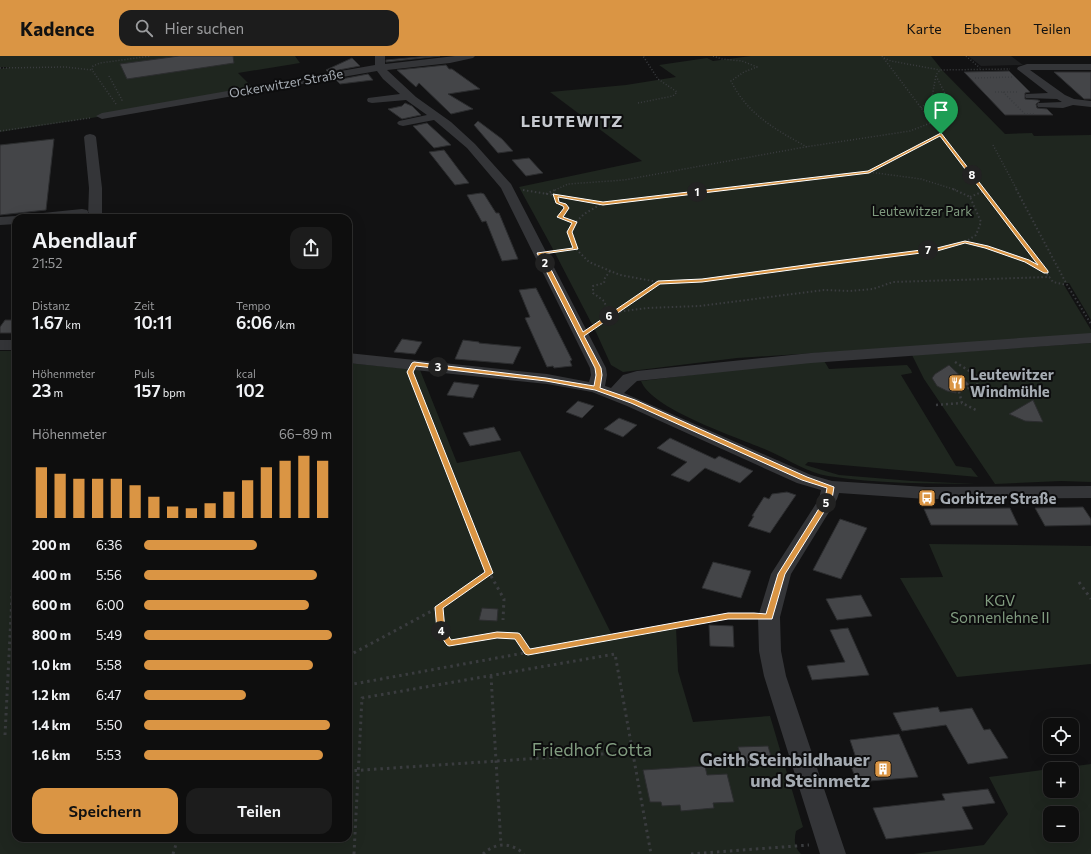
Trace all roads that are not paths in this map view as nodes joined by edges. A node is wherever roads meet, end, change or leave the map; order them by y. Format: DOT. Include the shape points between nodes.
graph roads {
  1 [pos="470,56"];
  2 [pos="380,62"];
  3 [pos="1091,67"];
  4 [pos="409,96"];
  5 [pos="1030,96"];
  6 [pos="1059,96"];
  7 [pos="372,100"];
  8 [pos="1072,102"];
  9 [pos="1091,104"];
  10 [pos="1042,106"];
  11 [pos="102,116"];
  12 [pos="436,116"];
  13 [pos="403,123"];
  14 [pos="90,137"];
  15 [pos="82,213"];
  16 [pos="72,214"];
  17 [pos="95,214"];
  18 [pos="12,220"];
  19 [pos="0,221"];
  20 [pos="1091,338"];
  21 [pos="0,345"];
  22 [pos="12,345"];
  23 [pos="352,358"];
  24 [pos="596,388"];
  25 [pos="614,394"];
  26 [pos="831,487"];
  27 [pos="1091,492"];
  28 [pos="831,848"];
  1 -- 2 [label="street, Ockerwitzer Straße" via="450,60"];
  2 -- 4 [label="street" via="387,77"];
  2 -- 11 [label="street, Ockerwitzer Straße" via="358,70 119,108"];
  3 -- 6 [label="street" via="1020,68"];
  4 -- 7 [label="street"];
  4 -- 12 [label="street"];
  5 -- 6 [label="street"];
  6 -- 8 [label="street"];
  8 -- 9 [label="street"];
  8 -- 10 [label="street"];
  12 -- 13 [label="street"];
  12 -- 24 [label="street" via="471,146 507,187 598,368"];
  14 -- 17 [label="street" via="95,179"];
  15 -- 16 [label="street"];
  18 -- 19 [label="street"];
  20 -- 25 [label="street" via="811,358 637,376 629,378"];
  21 -- 22 [label="street"];
  23 -- 24 [label="street" via="553,380"];
  24 -- 25 [label="street"];
  25 -- 26 [label="street" via="804,478"];
  26 -- 27 [label="street" via="926,493"];
  26 -- 28 [label="street" via="828,499 781,574 769,618 770,651 775,676"];
}
